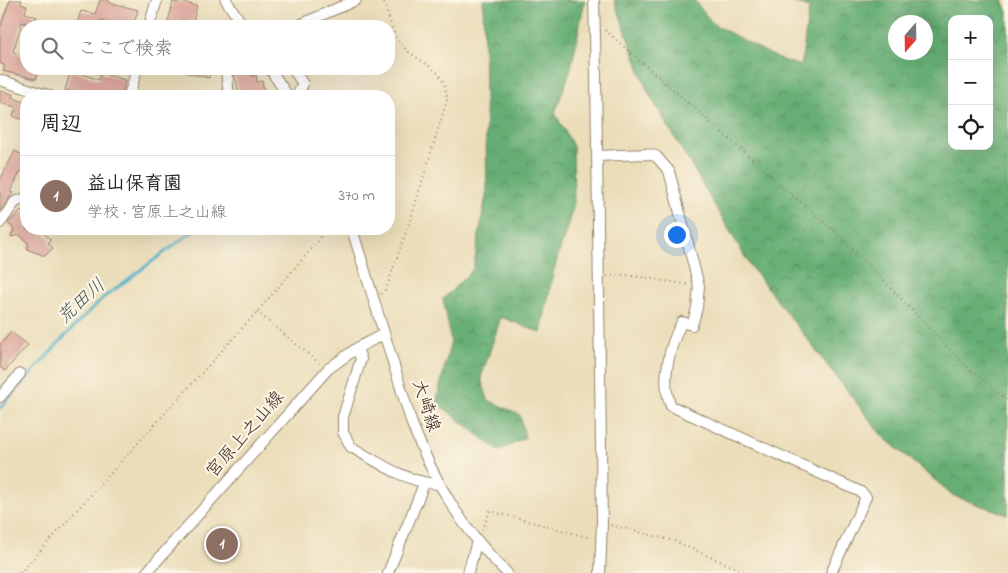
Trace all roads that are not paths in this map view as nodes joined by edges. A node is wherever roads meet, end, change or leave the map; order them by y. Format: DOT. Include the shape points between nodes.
graph roads {
  1 [pos="157,0"];
  2 [pos="226,0"];
  3 [pos="356,0"];
  4 [pos="594,0"];
  5 [pos="151,20"];
  6 [pos="236,20"];
  7 [pos="311,20"];
  8 [pos="135,75"];
  9 [pos="227,75"];
  10 [pos="274,75"];
  11 [pos="297,75"];
  12 [pos="0,80"];
  13 [pos="31,90"];
  14 [pos="131,90"];
  15 [pos="228,90"];
  16 [pos="284,90"];
  17 [pos="300,90"];
  18 [pos="597,156"];
  19 [pos="20,200"];
  20 [pos="0,223"];
  21 [pos="354,235"];
  22 [pos="384,334"];
  23 [pos="357,348"];
  24 [pos="20,374"];
  25 [pos="0,397"];
  26 [pos="424,484"];
  27 [pos="438,484"];
  28 [pos="477,541"];
  29 [pos="146,573"];
  30 [pos="388,573"];
  31 [pos="468,573"];
  32 [pos="507,573"];
  33 [pos="600,573"];
  34 [pos="831,573"];
  1 -- 5 [label="street"];
  2 -- 6 [label="street"];
  3 -- 7 [label="street"];
  4 -- 18 [label="street, bridge"];
  8 -- 14 [label="street"];
  9 -- 15 [label="street"];
  10 -- 16 [label="street"];
  11 -- 17 [label="street" via="303,84"];
  12 -- 13 [label="street"];
  18 -- 33 [label="street"];
  18 -- 34 [label="street" via="647,154 656,156 669,170 700,296 692,325 682,322 674,336 666,396 671,406 866,497"];
  19 -- 20 [label="street" via="15,202"];
  21 -- 22 [label="street, 大崎線"];
  22 -- 23 [label="street, 宮原上之山線"];
  22 -- 27 [label="street, 大崎線" via="412,424"];
  23 -- 26 [label="street" via="362,359 343,417 343,432 358,451"];
  23 -- 29 [label="street, 宮原上之山線" via="328,369"];
  24 -- 25 [label="street"];
  26 -- 27 [label="street"];
  26 -- 30 [label="street"];
  27 -- 28 [label="street, 大崎線"];
  28 -- 31 [label="street"];
  28 -- 32 [label="street, 大崎線"];
}
